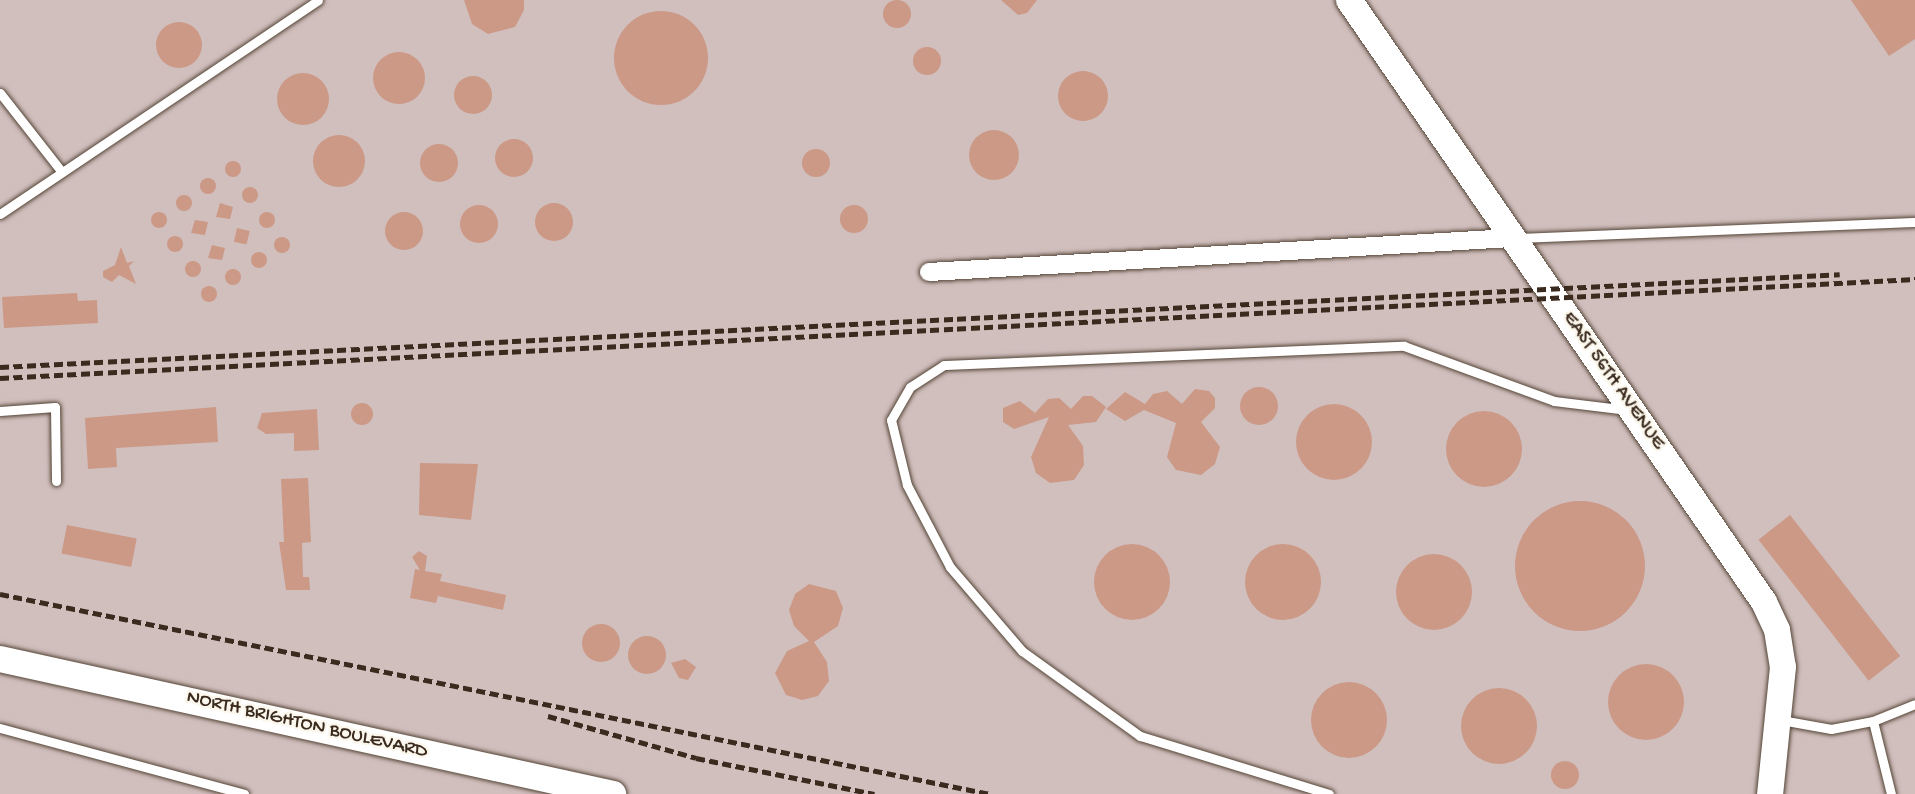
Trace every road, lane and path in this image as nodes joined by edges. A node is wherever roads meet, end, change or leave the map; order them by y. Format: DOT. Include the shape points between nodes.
graph roads {
  1 [pos="318,0"];
  2 [pos="1349,0"];
  3 [pos="0,93"];
  4 [pos="62,172"];
  5 [pos="0,214"];
  6 [pos="1915,222"];
  7 [pos="1512,238"];
  8 [pos="929,273"];
  9 [pos="0,411"];
  10 [pos="1633,411"];
  11 [pos="56,481"];
  12 [pos="0,659"];
  13 [pos="1915,704"];
  14 [pos="1779,720"];
  15 [pos="1873,721"];
  16 [pos="0,728"];
  17 [pos="244,794"];
  18 [pos="613,794"];
  19 [pos="1329,794"];
  20 [pos="1770,794"];
  21 [pos="1891,794"];
  1 -- 4 [label="lane"];
  2 -- 7 [label="main road, EAST 56TH AVENUE"];
  3 -- 4 [label="lane"];
  4 -- 5 [label="lane"];
  6 -- 7 [label="lane"];
  7 -- 8 [label="street"];
  7 -- 10 [label="main road, EAST 56TH AVENUE"];
  9 -- 11 [label="lane" via="55,407"];
  10 -- 14 [label="main road, EAST 56TH AVENUE" via="1772,617 1784,667"];
  10 -- 19 [label="lane" via="1554,400 1404,346 944,365 910,387 891,420 907,486 950,567 1022,651 1140,736"];
  12 -- 18 [label="main road, NORTH BRIGHTON BOULEVARD"];
  13 -- 15 [label="lane"];
  14 -- 15 [label="lane" via="1831,729"];
  14 -- 20 [label="main road, EAST 56TH AVENUE"];
  15 -- 21 [label="lane"];
  16 -- 17 [label="lane"];
}
